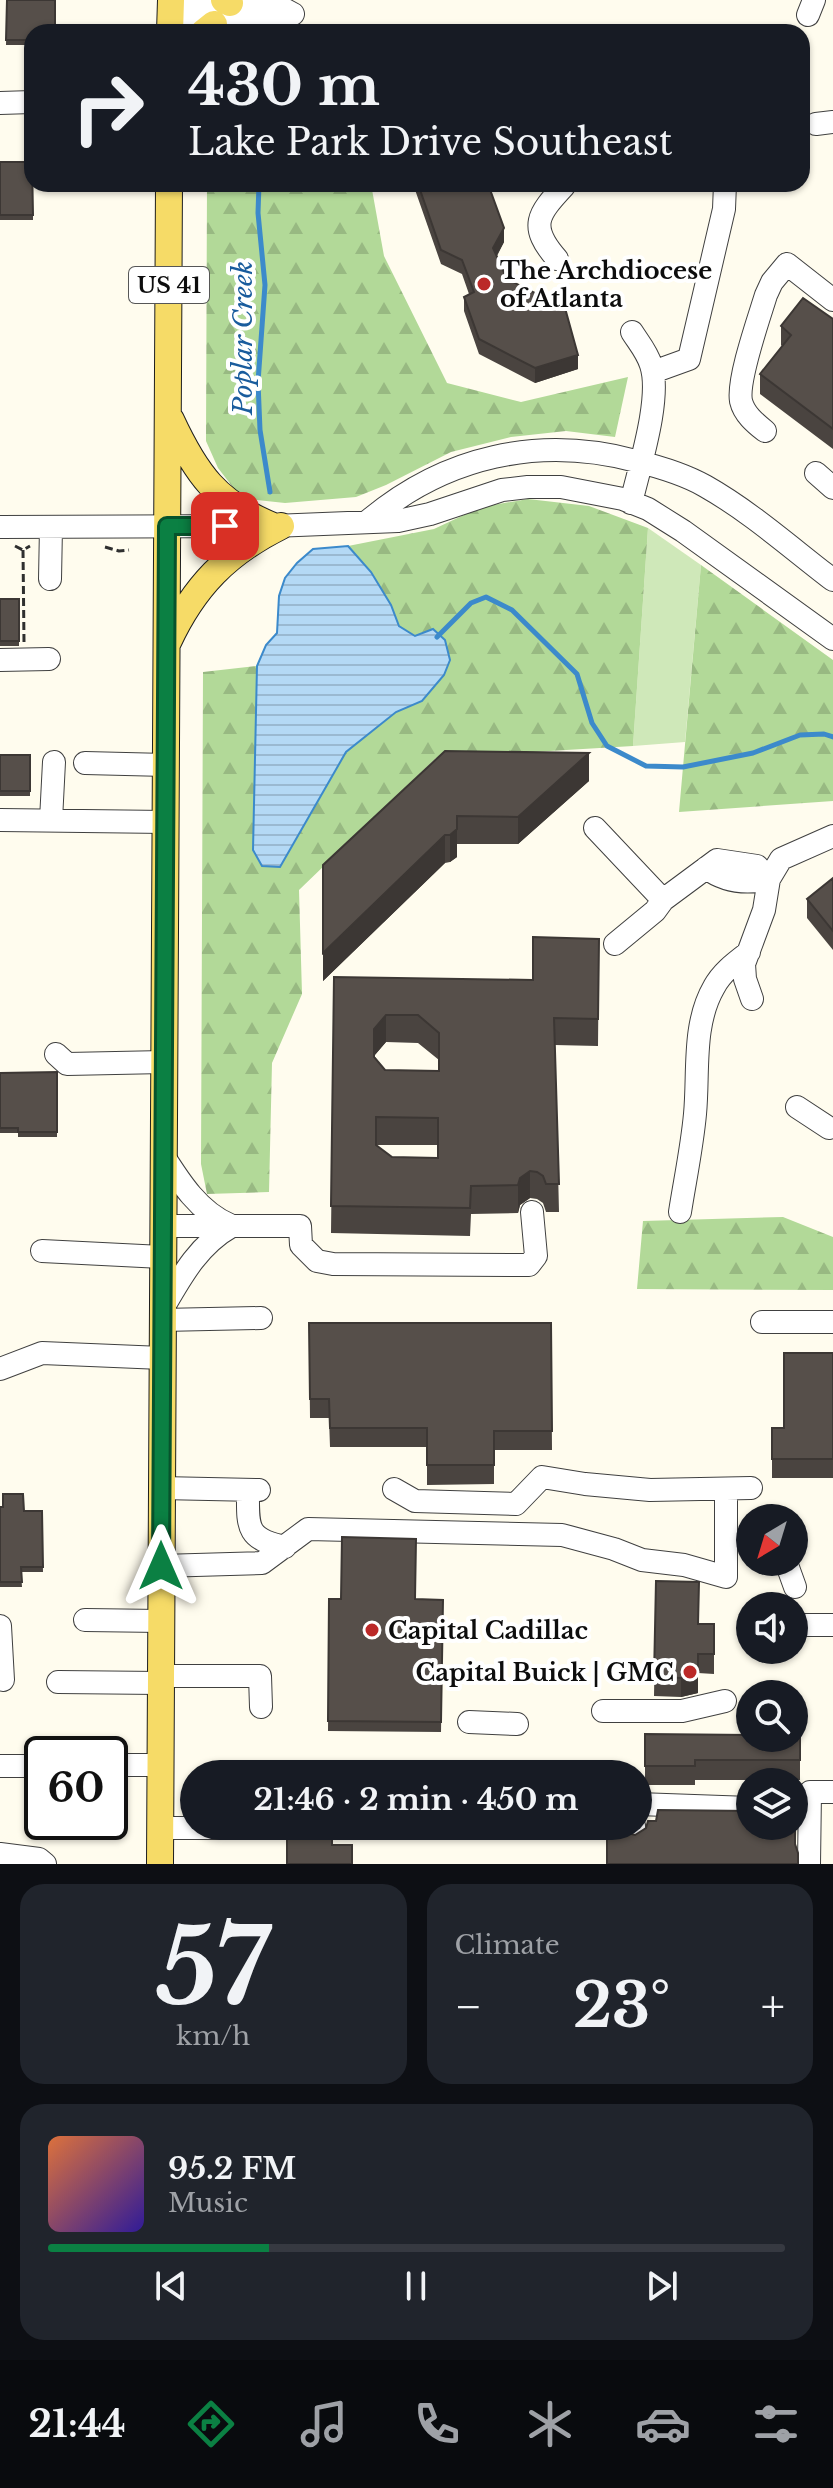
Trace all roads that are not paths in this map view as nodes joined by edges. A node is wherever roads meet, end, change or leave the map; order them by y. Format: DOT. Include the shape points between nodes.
graph roads {
  1 [pos="170,15"];
  2 [pos="218,15"];
  3 [pos="24,102"];
  4 [pos="0,103"];
  5 [pos="169,192"];
  6 [pos="559,192"];
  7 [pos="725,192"];
  8 [pos="557,259"];
  9 [pos="833,300"];
  10 [pos="632,332"];
  11 [pos="653,372"];
  12 [pos="168,413"];
  13 [pos="765,431"];
  14 [pos="640,462"];
  15 [pos="631,503"];
  16 [pos="368,521"];
  17 [pos="167,526"];
  18 [pos="277,526"];
  19 [pos="0,527"];
  20 [pos="51,527"];
  21 [pos="50,579"];
  22 [pos="833,580"];
  23 [pos="833,639"];
  24 [pos="166,645"];
  25 [pos="49,659"];
  26 [pos="0,660"];
  27 [pos="54,762"];
  28 [pos="85,763"];
  29 [pos="166,765"];
  30 [pos="0,820"];
  31 [pos="51,820"];
  32 [pos="166,822"];
  33 [pos="595,828"];
  34 [pos="833,836"];
  35 [pos="769,879"];
  36 [pos="663,900"];
  37 [pos="615,944"];
  38 [pos="749,952"];
  39 [pos="752,999"];
  40 [pos="56,1054"];
  41 [pos="164,1062"];
  42 [pos="797,1107"];
  43 [pos="829,1128"];
  44 [pos="163,1155"];
  45 [pos="532,1212"];
  46 [pos="680,1212"];
  47 [pos="162,1226"];
  48 [pos="232,1226"];
  49 [pos="42,1251"];
  50 [pos="162,1257"];
  51 [pos="162,1315"];
  52 [pos="261,1318"];
  53 [pos="762,1322"];
  54 [pos="833,1322"];
  55 [pos="162,1358"];
  56 [pos="0,1369"];
  57 [pos="161,1488"];
  58 [pos="751,1488"];
  59 [pos="394,1489"];
  60 [pos="726,1489"];
  61 [pos="285,1547"];
  62 [pos="161,1566"];
  63 [pos="791,1576"];
  64 [pos="795,1587"];
  65 [pos="85,1620"];
  66 [pos="161,1621"];
  67 [pos="808,1625"];
  68 [pos="833,1625"];
  69 [pos="0,1626"];
  70 [pos="0,1679"];
  71 [pos="160,1680"];
  72 [pos="58,1682"];
  73 [pos="725,1701"];
  74 [pos="261,1707"];
  75 [pos="603,1711"];
  76 [pos="469,1722"];
  77 [pos="517,1724"];
  78 [pos="128,1765"];
  79 [pos="160,1765"];
  80 [pos="0,1766"];
  81 [pos="24,1766"];
  82 [pos="833,1792"];
  83 [pos="808,1796"];
  84 [pos="652,1804"];
  85 [pos="736,1808"];
  86 [pos="160,1828"];
  87 [pos="180,1828"];
  88 [pos="806,1840"];
  89 [pos="0,1854"];
  90 [pos="45,1864"];
  91 [pos="160,1864"];
  92 [pos="809,1864"];
  1 -- 2 [label="street"];
  3 -- 4 [label="street"];
  5 -- 12 [label="main road, US 41"];
  6 -- 8 [label="street" via="541,212 539,229"];
  7 -- 11 [label="street" via="689,359"];
  9 -- 13 [label="street" via="787,264 772,282 741,386 741,402 750,419"];
  10 -- 11 [label="street"];
  11 -- 14 [label="street" via="655,391"];
  12 -- 17 [label="main road, US 41"];
  12 -- 18 [label="main road" via="185,451 210,486 235,507"];
  14 -- 15 [label="street"];
  14 -- 16 [label="street" via="564,449 503,454 429,481"];
  14 -- 22 [label="street" via="681,475 733,503"];
  15 -- 16 [label="street" via="576,490 528,487 398,521"];
  15 -- 23 [label="street" via="683,531"];
  16 -- 18 [label="street"];
  17 -- 18 [label="street"];
  17 -- 20 [label="street"];
  17 -- 24 [label="main road, US 41"];
  18 -- 24 [label="main road" via="217,569"];
  19 -- 20 [label="street"];
  20 -- 21 [label="street"];
  24 -- 29 [label="main road, US 41"];
  25 -- 26 [label="street"];
  27 -- 31 [label="street"];
  28 -- 29 [label="street"];
  29 -- 32 [label="main road, US 41"];
  30 -- 31 [label="street"];
  31 -- 32 [label="street"];
  32 -- 41 [label="main road, US 41"];
  33 -- 36 [label="street"];
  34 -- 35 [label="street" via="781,859"];
  35 -- 36 [label="street" via="719,877 706,868"];
  35 -- 38 [label="street"];
  36 -- 37 [label="street"];
  38 -- 39 [label="street" via="744,964"];
  38 -- 46 [label="street" via="713,987 705,1010 706,1041"];
  40 -- 41 [label="street" via="67,1064"];
  41 -- 44 [label="main road, US 41"];
  42 -- 43 [label="street"];
  44 -- 47 [label="main road, US 41"];
  44 -- 48 [label="street" via="192,1196"];
  45 -- 48 [label="street" via="536,1256 529,1265 333,1264 317,1261 301,1245 300,1226"];
  47 -- 48 [label="street"];
  47 -- 50 [label="main road, US 41"];
  48 -- 51 [label="street" via="198,1252"];
  49 -- 50 [label="street"];
  50 -- 51 [label="main road, US 41"];
  51 -- 52 [label="street"];
  51 -- 55 [label="main road, US 41"];
  53 -- 54 [label="street"];
  55 -- 56 [label="street" via="42,1353"];
  55 -- 57 [label="main road, US 41"];
  57 -- 61 [label="street" via="254,1490 248,1518 252,1532 265,1543"];
  57 -- 62 [label="main road, US 41"];
  58 -- 60 [label="street"];
  59 -- 60 [label="street" via="415,1501 516,1504 542,1477 650,1490"];
  60 -- 61 [label="street" via="726,1577 642,1560 562,1535 308,1529"];
  61 -- 62 [label="street" via="262,1563"];
  62 -- 66 [label="main road, US 41"];
  63 -- 64 [label="street"];
  65 -- 66 [label="street"];
  66 -- 71 [label="main road, US 41"];
  67 -- 68 [label="street"];
  69 -- 70 [label="street"];
  71 -- 72 [label="street"];
  71 -- 74 [label="street" via="260,1676"];
  71 -- 79 [label="main road, US 41"];
  73 -- 75 [label="street" via="682,1711"];
  76 -- 77 [label="street"];
  78 -- 79 [label="street"];
  79 -- 86 [label="main road, US 41"];
  80 -- 81 [label="street"];
  82 -- 83 [label="street" via="810,1792"];
  84 -- 85 [label="street"];
  86 -- 87 [label="street"];
  86 -- 91 [label="main road, US 41"];
  88 -- 92 [label="street"];
  89 -- 90 [label="street"];
}
